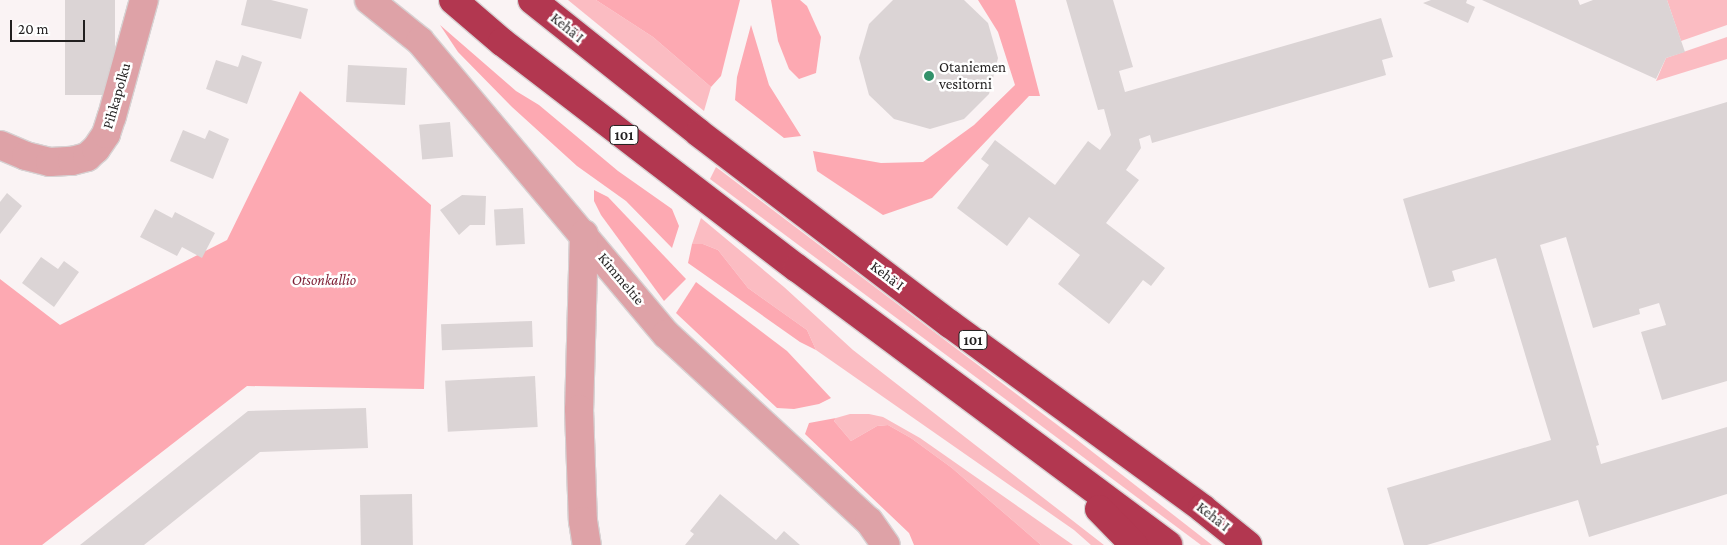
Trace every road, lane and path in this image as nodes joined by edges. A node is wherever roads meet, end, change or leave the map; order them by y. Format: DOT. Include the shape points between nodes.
graph roads {
  1 [pos="144,0"];
  2 [pos="369,0"];
  3 [pos="453,0"];
  4 [pos="532,0"];
  5 [pos="0,145"];
  6 [pos="584,234"];
  7 [pos="1052,458"];
  8 [pos="587,545"];
  9 [pos="886,545"];
  10 [pos="1134,545"];
  11 [pos="1168,545"];
  12 [pos="1248,545"];
  1 -- 5 [label="street, Pihkapolku" via="112,116 96,149 87,157 50,162"];
  2 -- 6 [label="street, Kimmeltie" via="420,41"];
  3 -- 7 [label="highway, 101" via="502,42 789,262"];
  4 -- 12 [label="highway, Kehä I / 101" via="950,324"];
  6 -- 8 [label="street" via="579,409 583,521"];
  6 -- 9 [label="street, Kimmeltie" via="666,334 869,521"];
  7 -- 10 [label="highway"];
  7 -- 11 [label="highway, 101"];
}
